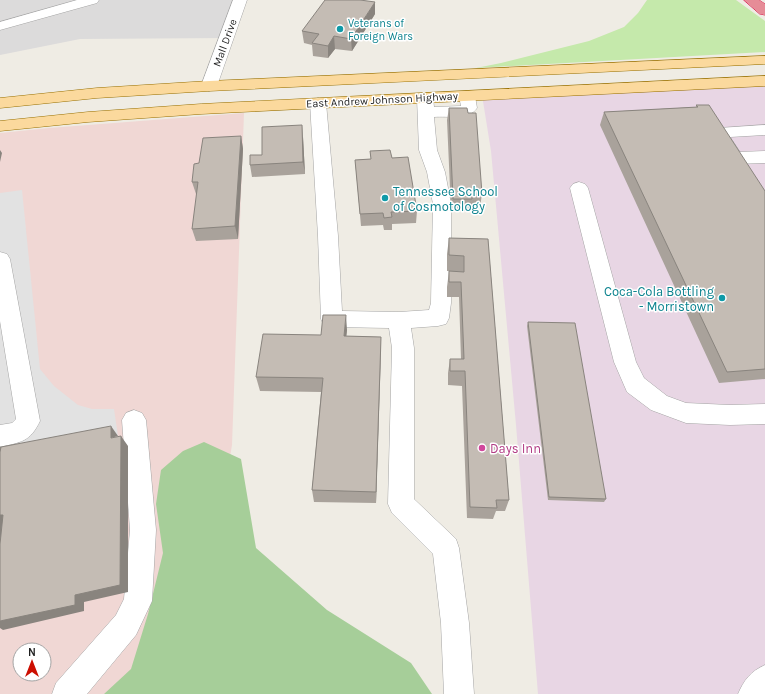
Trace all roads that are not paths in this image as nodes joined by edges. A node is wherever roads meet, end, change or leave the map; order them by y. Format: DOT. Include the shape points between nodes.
graph roads {
  1 [pos="92,0"];
  2 [pos="240,0"];
  3 [pos="751,0"];
  4 [pos="765,11"];
  5 [pos="0,26"];
  6 [pos="765,60"];
  7 [pos="765,82"];
  8 [pos="209,86"];
  9 [pos="467,96"];
  10 [pos="0,103"];
  11 [pos="318,103"];
  12 [pos="425,105"];
  13 [pos="201,109"];
  14 [pos="0,126"];
  15 [pos="765,130"];
  16 [pos="765,157"];
  17 [pos="579,188"];
  18 [pos="0,259"];
  19 [pos="400,320"];
  20 [pos="765,414"];
  21 [pos="134,420"];
  22 [pos="0,436"];
  23 [pos="765,680"];
  24 [pos="67,694"];
  25 [pos="459,694"];
  26 [pos="753,694"];
  1 -- 5 [label="street"];
  2 -- 8 [label="street, Mall Drive"];
  3 -- 4 [label="highway"];
  6 -- 8 [label="main road, East Andrew Johnson Highway"];
  7 -- 9 [label="main road, East Andrew Johnson Highway"];
  8 -- 10 [label="main road, East Andrew Johnson Highway" via="97,93"];
  8 -- 13 [label="main road"];
  9 -- 12 [label="street" via="469,108 465,111"];
  11 -- 12 [label="main road, East Andrew Johnson Highway"];
  11 -- 13 [label="main road, East Andrew Johnson Highway"];
  11 -- 19 [label="street" via="332,319"];
  12 -- 19 [label="street" via="428,150 436,172 442,204 441,304 438,318"];
  13 -- 14 [label="main road, East Andrew Johnson Highway"];
  15 -- 16 [label="street" via="719,133 735,158"];
  17 -- 20 [label="street" via="625,362 635,385 659,403 686,413"];
  18 -- 22 [label="street" via="28,421 25,428 18,432"];
  19 -- 25 [label="street" via="403,348 400,504 446,548 455,623"];
  21 -- 24 [label="street" via="143,530 138,601 126,625"];
  23 -- 26 [label="street"];
}
